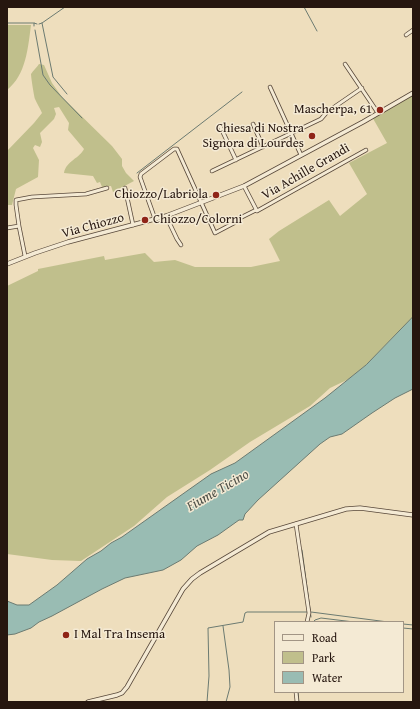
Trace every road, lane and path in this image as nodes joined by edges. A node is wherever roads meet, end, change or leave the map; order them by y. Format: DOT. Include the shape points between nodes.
graph roads {
  1 [pos="413,30"];
  2 [pos="406,35"];
  3 [pos="345,64"];
  4 [pos="270,87"];
  5 [pos="362,88"];
  6 [pos="413,93"];
  7 [pos="378,113"];
  8 [pos="253,124"];
  9 [pos="220,126"];
  10 [pos="291,134"];
  11 [pos="263,148"];
  12 [pos="366,150"];
  13 [pos="301,155"];
  14 [pos="236,160"];
  15 [pos="212,171"];
  16 [pos="244,186"];
  17 [pos="107,188"];
  18 [pos="125,188"];
  19 [pos="201,202"];
  20 [pos="256,210"];
  21 [pos="166,216"];
  22 [pos="155,219"];
  23 [pos="133,225"];
  24 [pos="19,226"];
  25 [pos="7,228"];
  26 [pos="181,245"];
  27 [pos="25,256"];
  28 [pos="7,264"];
  29 [pos="413,515"];
  30 [pos="296,524"];
  31 [pos="307,621"];
  32 [pos="88,702"];
  1 -- 2 [label="street"];
  3 -- 5 [label="street"];
  4 -- 10 [label="street"];
  5 -- 7 [label="street"];
  5 -- 10 [label="street" via="327,112 321,120"];
  6 -- 7 [label="street, Via Chiozzo"];
  7 -- 13 [label="street, Via Chiozzo"];
  8 -- 11 [label="street"];
  9 -- 14 [label="street"];
  10 -- 11 [label="street"];
  10 -- 13 [label="street"];
  11 -- 14 [label="street"];
  12 -- 20 [label="street, Via Achille Grandi" via="257,212"];
  13 -- 16 [label="street, Via Chiozzo"];
  14 -- 15 [label="street"];
  16 -- 19 [label="street, Via Chiozzo"];
  16 -- 20 [label="street, Via Achille Grandi"];
  17 -- 24 [label="street" via="86,194 16,200"];
  18 -- 23 [label="street"];
  19 -- 20 [label="street, Via Achille Grandi" via="215,233"];
  19 -- 21 [label="street, Via Chiozzo"];
  19 -- 22 [label="street" via="180,153 174,149 141,174"];
  21 -- 22 [label="street, Via Chiozzo"];
  21 -- 26 [label="street"];
  22 -- 23 [label="street, Via Chiozzo"];
  23 -- 27 [label="street, Via Chiozzo"];
  24 -- 25 [label="street"];
  24 -- 27 [label="street"];
  27 -- 28 [label="street, Via Chiozzo"];
  29 -- 30 [label="street" via="353,508"];
  30 -- 31 [label="street" via="309,613"];
  30 -- 32 [label="street" via="260,536 192,579 183,589 122,693"];
}
